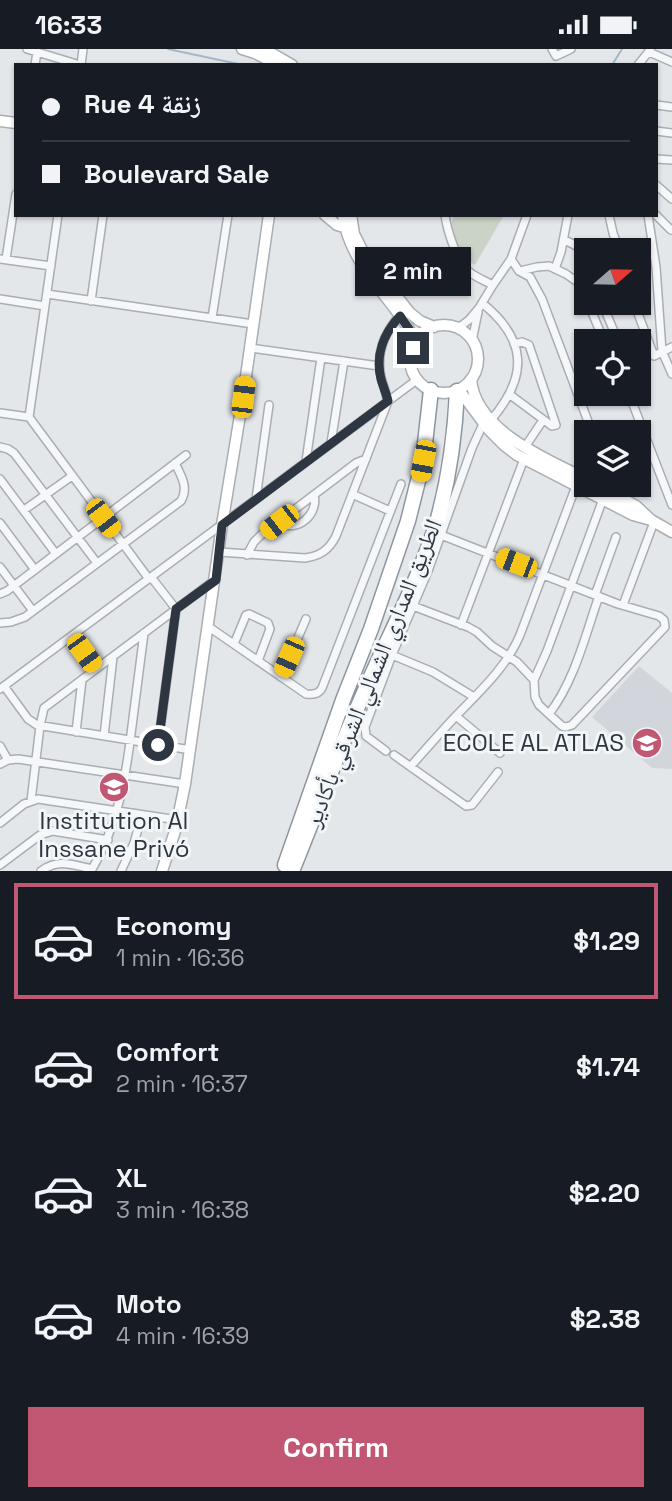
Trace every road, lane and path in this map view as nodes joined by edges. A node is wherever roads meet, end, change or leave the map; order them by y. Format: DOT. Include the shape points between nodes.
graph roads {
  1 [pos="27,49"];
  2 [pos="242,49"];
  3 [pos="552,49"];
  4 [pos="571,49"];
  5 [pos="650,50"];
  6 [pos="37,52"];
  7 [pos="273,54"];
  8 [pos="671,60"];
  9 [pos="36,63"];
  10 [pos="73,63"];
  11 [pos="289,63"];
  12 [pos="658,190"];
  13 [pos="672,199"];
  14 [pos="14,204"];
  15 [pos="58,217"];
  16 [pos="103,217"];
  17 [pos="228,217"];
  18 [pos="269,217"];
  19 [pos="327,217"];
  20 [pos="351,217"];
  21 [pos="445,217"];
  22 [pos="526,217"];
  23 [pos="568,217"];
  24 [pos="609,217"];
  25 [pos="647,217"];
  26 [pos="658,217"];
  27 [pos="344,221"];
  28 [pos="671,230"];
  29 [pos="614,238"];
  30 [pos="564,240"];
  31 [pos="574,243"];
  32 [pos="3,259"];
  33 [pos="511,259"];
  34 [pos="51,266"];
  35 [pos="555,269"];
  36 [pos="519,271"];
  37 [pos="574,280"];
  38 [pos="493,285"];
  39 [pos="47,294"];
  40 [pos="0,299"];
  41 [pos="91,301"];
  42 [pos="45,306"];
  43 [pos="481,306"];
  44 [pos="639,315"];
  45 [pos="212,318"];
  46 [pos="407,319"];
  47 [pos="253,324"];
  48 [pos="434,327"];
  49 [pos="458,328"];
  50 [pos="472,341"];
  51 [pos="415,342"];
  52 [pos="514,344"];
  53 [pos="672,347"];
  54 [pos="250,348"];
  55 [pos="662,351"];
  56 [pos="321,358"];
  57 [pos="344,361"];
  58 [pos="379,366"];
  59 [pos="672,374"];
  60 [pos="418,379"];
  61 [pos="471,379"];
  62 [pos="431,390"];
  63 [pos="458,390"];
  64 [pos="509,394"];
  65 [pos="388,401"];
  66 [pos="269,405"];
  67 [pos="634,406"];
  68 [pos="0,413"];
  69 [pos="29,417"];
  70 [pos="543,420"];
  71 [pos="587,420"];
  72 [pos="487,422"];
  73 [pos="331,443"];
  74 [pos="0,447"];
  75 [pos="525,447"];
  76 [pos="186,455"];
  77 [pos="366,459"];
  78 [pos="524,459"];
  79 [pos="306,461"];
  80 [pos="175,463"];
  81 [pos="574,473"];
  82 [pos="72,476"];
  83 [pos="0,479"];
  84 [pos="401,484"];
  85 [pos="574,485"];
  86 [pos="574,491"];
  87 [pos="352,494"];
  88 [pos="46,495"];
  89 [pos="314,495"];
  90 [pos="599,497"];
  91 [pos="616,497"];
  92 [pos="626,497"];
  93 [pos="256,499"];
  94 [pos="603,499"];
  95 [pos="672,505"];
  96 [pos="632,507"];
  97 [pos="24,510"];
  98 [pos="390,511"];
  99 [pos="103,518"];
  100 [pos="652,521"];
  101 [pos="279,522"];
  102 [pos="0,523"];
  103 [pos="222,525"];
  104 [pos="672,532"];
  105 [pos="441,535"];
  106 [pos="616,537"];
  107 [pos="78,538"];
  108 [pos="123,544"];
  109 [pos="219,552"];
  110 [pos="489,553"];
  111 [pos="56,554"];
  112 [pos="247,555"];
  113 [pos="97,563"];
  114 [pos="0,567"];
  115 [pos="35,570"];
  116 [pos="542,574"];
  117 [pos="150,578"];
  118 [pos="216,580"];
  119 [pos="571,585"];
  120 [pos="14,586"];
  121 [pos="0,594"];
  122 [pos="597,596"];
  123 [pos="623,605"];
  124 [pos="414,606"];
  125 [pos="176,609"];
  126 [pos="33,611"];
  127 [pos="306,619"];
  128 [pos="0,623"];
  129 [pos="461,625"];
  130 [pos="209,627"];
  131 [pos="144,633"];
  132 [pos="72,636"];
  133 [pos="234,644"];
  134 [pos="392,655"];
  135 [pos="509,656"];
  136 [pos="113,657"];
  137 [pos="258,661"];
  138 [pos="96,669"];
  139 [pos="281,677"];
  140 [pos="82,680"];
  141 [pos="534,680"];
  142 [pos="2,687"];
  143 [pos="474,697"];
  144 [pos="549,714"];
  145 [pos="456,716"];
  146 [pos="40,726"];
  147 [pos="76,732"];
  148 [pos="104,736"];
  149 [pos="130,740"];
  150 [pos="158,745"];
  151 [pos="0,746"];
  152 [pos="191,750"];
  153 [pos="386,751"];
  154 [pos="500,753"];
  155 [pos="394,755"];
  156 [pos="35,761"];
  157 [pos="4,762"];
  158 [pos="411,767"];
  159 [pos="498,772"];
  160 [pos="125,775"];
  161 [pos="185,785"];
  162 [pos="31,800"];
  163 [pos="118,811"];
  164 [pos="142,815"];
  165 [pos="178,820"];
  166 [pos="0,823"];
  167 [pos="108,840"];
  168 [pos="0,865"];
  169 [pos="92,870"];
  170 [pos="41,871"];
  171 [pos="121,871"];
  172 [pos="162,871"];
  173 [pos="282,871"];
  174 [pos="292,871"];
  1 -- 6 [label="street"];
  2 -- 7 [label="street"];
  3 -- 4 [label="street" via="556,56"];
  5 -- 8 [label="street"];
  6 -- 9 [label="street"];
  6 -- 10 [label="street"];
  7 -- 11 [label="street"];
  12 -- 13 [label="street"];
  14 -- 32 [label="street"];
  15 -- 34 [label="street"];
  16 -- 41 [label="street"];
  17 -- 45 [label="street"];
  18 -- 47 [label="street"];
  19 -- 27 [label="street" via="335,224"];
  20 -- 46 [label="street" via="365,256 406,309"];
  21 -- 38 [label="street" via="464,267"];
  22 -- 33 [label="street"];
  23 -- 30 [label="street"];
  24 -- 29 [label="street"];
  25 -- 55 [label="street"];
  26 -- 28 [label="street"];
  27 -- 46 [label="street" via="356,255"];
  30 -- 31 [label="street"];
  30 -- 35 [label="street"];
  32 -- 34 [label="street"];
  33 -- 36 [label="street"];
  33 -- 38 [label="street"];
  34 -- 39 [label="street"];
  35 -- 36 [label="street"];
  35 -- 37 [label="street"];
  36 -- 71 [label="street" via="530,277 542,299"];
  38 -- 43 [label="street"];
  39 -- 41 [label="street"];
  39 -- 42 [label="street"];
  40 -- 42 [label="street"];
  41 -- 45 [label="street"];
  42 -- 69 [label="street"];
  43 -- 49 [label="street"];
  43 -- 50 [label="street"];
  43 -- 52 [label="street" via="501,321"];
  44 -- 55 [label="street" via="654,356"];
  45 -- 47 [label="street"];
  46 -- 48 [label="street"];
  46 -- 51 [label="street"];
  46 -- 58 [label="street" via="391,326"];
  47 -- 54 [label="street"];
  48 -- 49 [label="street"];
  48 -- 51 [label="street"];
  49 -- 50 [label="street"];
  50 -- 61 [label="street" via="478,365"];
  51 -- 60 [label="street" via="411,361"];
  52 -- 64 [label="street" via="517,372"];
  52 -- 70 [label="street" via="529,345 556,425"];
  53 -- 55 [label="street"];
  54 -- 56 [label="street"];
  54 -- 103 [label="street"];
  55 -- 59 [label="street"];
  56 -- 57 [label="street"];
  56 -- 79 [label="street"];
  57 -- 58 [label="street"];
  57 -- 73 [label="street"];
  58 -- 65 [label="street"];
  60 -- 62 [label="street"];
  60 -- 65 [label="street"];
  61 -- 63 [label="street"];
  61 -- 72 [label="street"];
  62 -- 63 [label="street"];
  62 -- 173 [label="highway, الطريق المداري الشمالي الشرقي بأكادير" via="423,461 408,521"];
  63 -- 72 [label="street"];
  63 -- 174 [label="highway, الطريق المداري الشمالي الشرقي بأكادير" via="450,463 431,540"];
  64 -- 70 [label="street"];
  64 -- 72 [label="street"];
  65 -- 73 [label="street"];
  65 -- 77 [label="street"];
  66 -- 93 [label="street"];
  67 -- 95 [label="street"];
  68 -- 69 [label="street"];
  69 -- 82 [label="street"];
  70 -- 75 [label="street"];
  72 -- 75 [label="street"];
  72 -- 78 [label="street" via="503,445"];
  72 -- 105 [label="street" via="469,456"];
  73 -- 79 [label="street"];
  74 -- 88 [label="street" via="14,453"];
  75 -- 81 [label="street"];
  76 -- 80 [label="street"];
  77 -- 87 [label="street"];
  77 -- 89 [label="street"];
  78 -- 85 [label="street"];
  78 -- 110 [label="street"];
  79 -- 93 [label="street"];
  80 -- 99 [label="street"];
  80 -- 108 [label="street" via="185,487 183,498"];
  82 -- 88 [label="street"];
  82 -- 99 [label="street"];
  83 -- 97 [label="street"];
  84 -- 98 [label="street"];
  86 -- 116 [label="street"];
  87 -- 98 [label="street"];
  87 -- 112 [label="street" via="334,540 323,553 305,558"];
  88 -- 97 [label="street"];
  88 -- 107 [label="street"];
  89 -- 101 [label="street"];
  89 -- 101 [label="street" via="310,516 294,526"];
  90 -- 94 [label="street"];
  91 -- 96 [label="street"];
  92 -- 96 [label="street"];
  93 -- 103 [label="street"];
  94 -- 96 [label="street"];
  94 -- 119 [label="street"];
  96 -- 100 [label="street"];
  97 -- 111 [label="street"];
  98 -- 139 [label="street" via="321,690 306,694"];
  99 -- 107 [label="street"];
  99 -- 108 [label="street"];
  100 -- 104 [label="street"];
  100 -- 123 [label="street"];
  101 -- 112 [label="street" via="258,538"];
  102 -- 115 [label="street"];
  103 -- 109 [label="street"];
  103 -- 117 [label="street"];
  105 -- 110 [label="street"];
  105 -- 124 [label="street"];
  106 -- 122 [label="street"];
  107 -- 111 [label="street"];
  107 -- 113 [label="street"];
  108 -- 113 [label="street"];
  108 -- 117 [label="street"];
  109 -- 112 [label="street"];
  109 -- 118 [label="street"];
  110 -- 116 [label="street"];
  110 -- 129 [label="street"];
  111 -- 115 [label="street"];
  113 -- 126 [label="street"];
  114 -- 120 [label="street"];
  115 -- 120 [label="street"];
  116 -- 119 [label="street"];
  116 -- 135 [label="street"];
  117 -- 125 [label="street"];
  117 -- 132 [label="street"];
  118 -- 125 [label="street"];
  118 -- 130 [label="street"];
  119 -- 122 [label="street"];
  119 -- 141 [label="street"];
  120 -- 121 [label="street"];
  120 -- 126 [label="street"];
  122 -- 123 [label="street"];
  122 -- 144 [label="street" via="568,682"];
  123 -- 144 [label="street" via="661,617 665,627 570,726 562,726"];
  124 -- 129 [label="street"];
  124 -- 134 [label="street"];
  125 -- 131 [label="street"];
  125 -- 150 [label="street"];
  126 -- 128 [label="street" via="16,621"];
  127 -- 139 [label="street"];
  129 -- 135 [label="street"];
  130 -- 133 [label="street"];
  130 -- 152 [label="street"];
  131 -- 136 [label="street"];
  131 -- 149 [label="street"];
  132 -- 138 [label="street"];
  132 -- 142 [label="street"];
  133 -- 137 [label="street"];
  133 -- 137 [label="street" via="246,615 268,623"];
  134 -- 143 [label="street" via="433,672"];
  134 -- 153 [label="street" via="364,730"];
  135 -- 141 [label="street"];
  135 -- 143 [label="street"];
  136 -- 138 [label="street"];
  136 -- 148 [label="street"];
  137 -- 139 [label="street"];
  138 -- 140 [label="street"];
  140 -- 146 [label="street" via="44,708"];
  140 -- 147 [label="street"];
  141 -- 144 [label="street" via="536,699"];
  142 -- 146 [label="street" via="30,722"];
  143 -- 145 [label="street"];
  145 -- 154 [label="street"];
  145 -- 158 [label="street"];
  146 -- 147 [label="street"];
  146 -- 156 [label="street"];
  147 -- 148 [label="street"];
  148 -- 149 [label="street"];
  149 -- 150 [label="street"];
  149 -- 160 [label="street"];
  150 -- 152 [label="street"];
  151 -- 157 [label="street"];
  152 -- 161 [label="street"];
  155 -- 158 [label="street"];
  156 -- 157 [label="street"];
  156 -- 160 [label="street"];
  156 -- 162 [label="street"];
  158 -- 159 [label="street" via="469,806"];
  160 -- 161 [label="street"];
  160 -- 163 [label="street"];
  161 -- 165 [label="street"];
  162 -- 163 [label="street"];
  162 -- 166 [label="street"];
  163 -- 164 [label="street"];
  163 -- 167 [label="street"];
  164 -- 165 [label="street"];
  164 -- 171 [label="street"];
  165 -- 172 [label="street"];
  167 -- 168 [label="street" via="46,832"];
  167 -- 169 [label="street"];
  169 -- 170 [label="street" via="59,863"];
}
